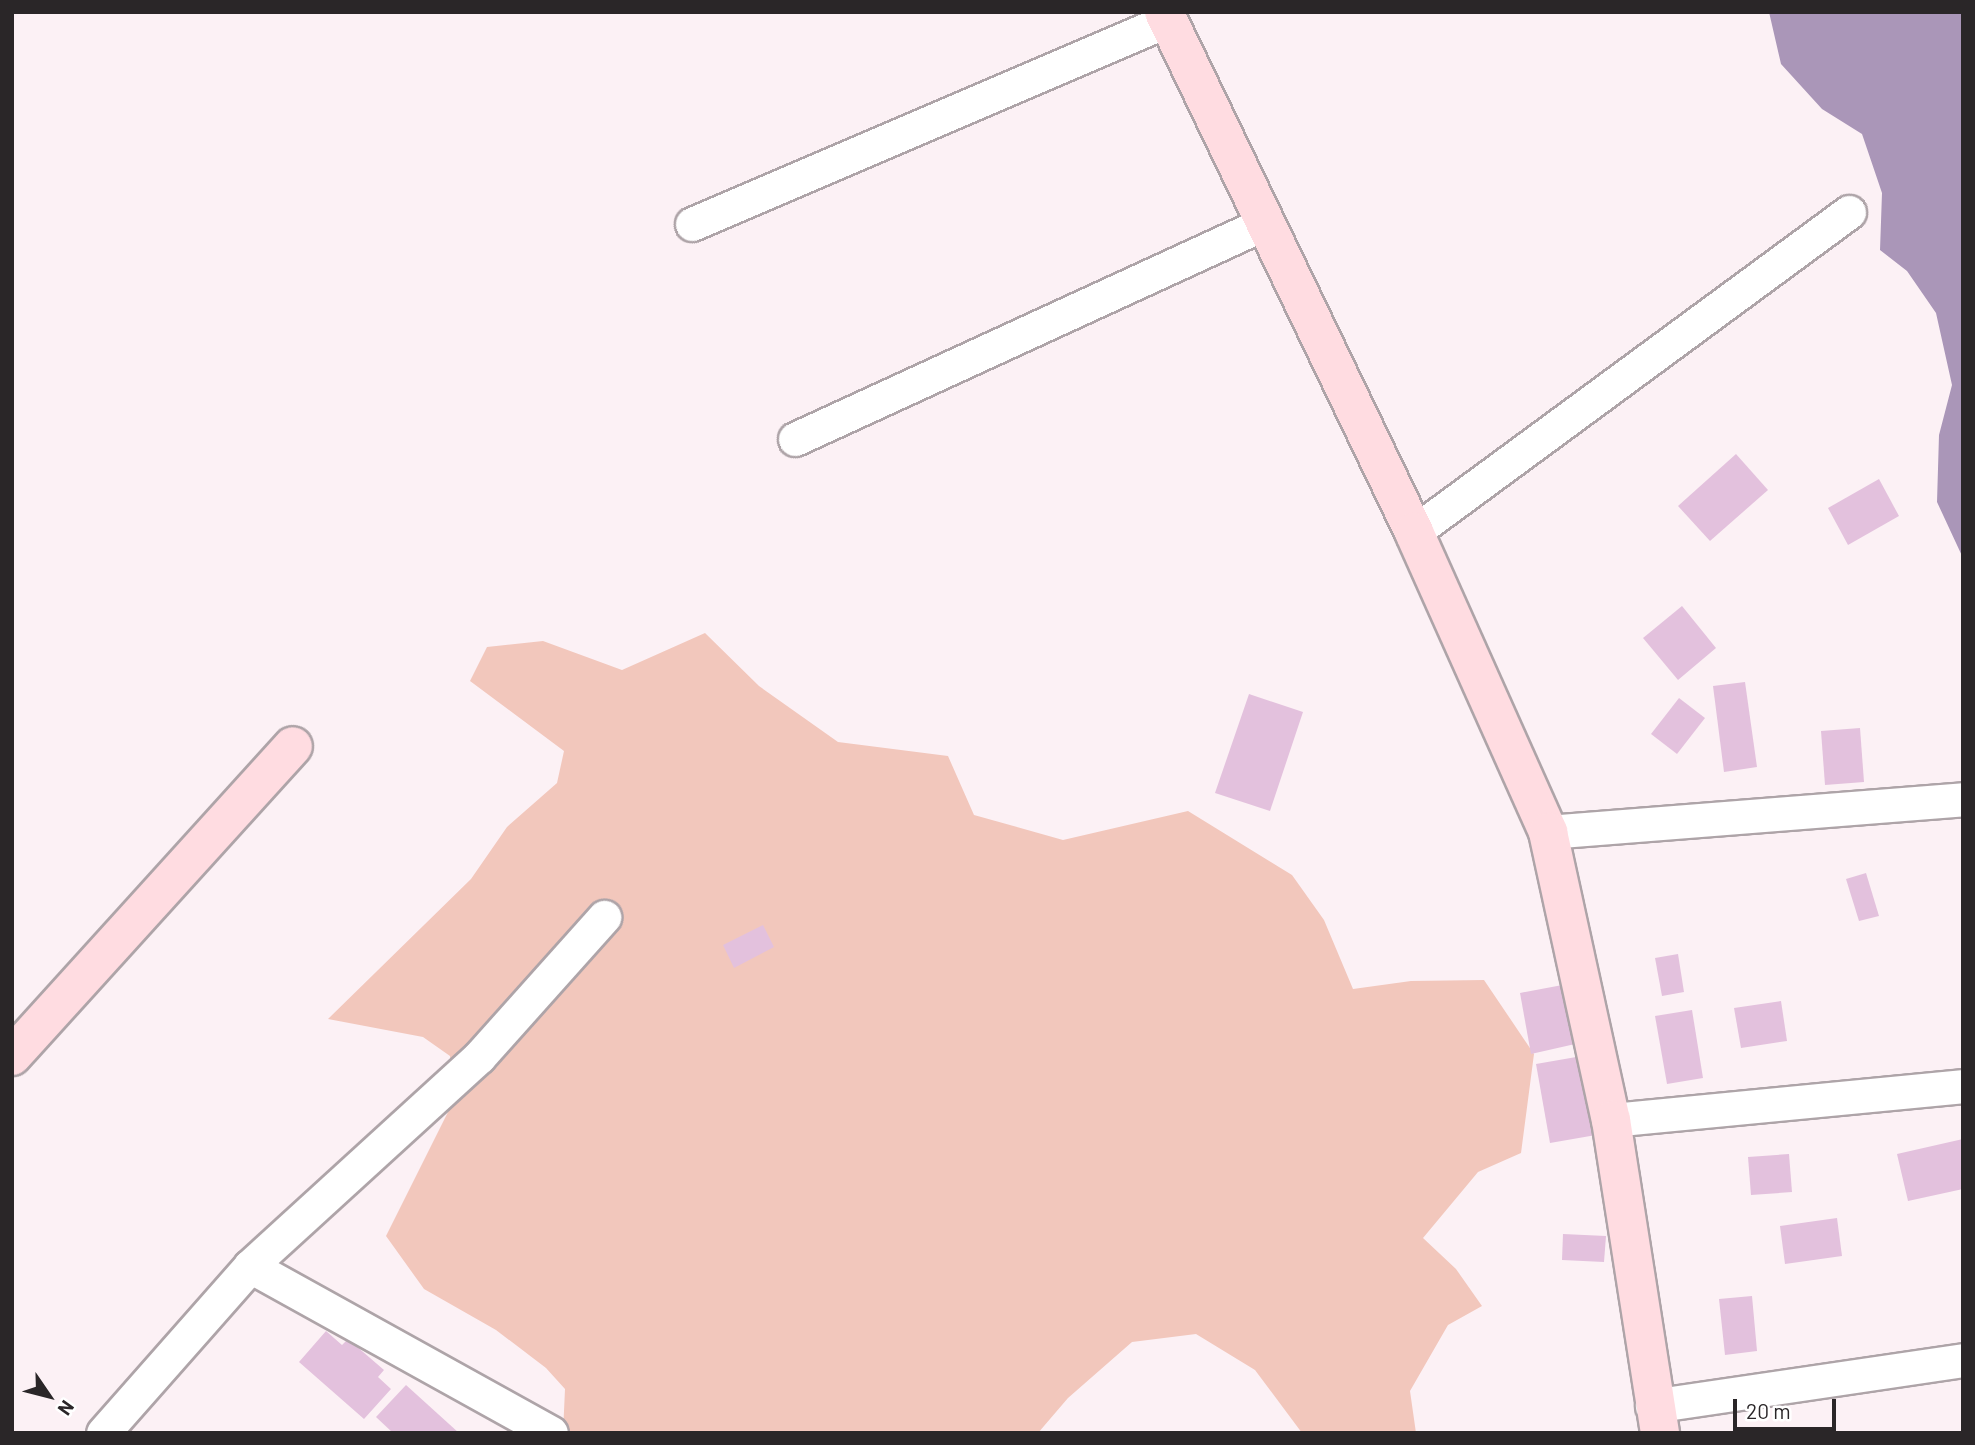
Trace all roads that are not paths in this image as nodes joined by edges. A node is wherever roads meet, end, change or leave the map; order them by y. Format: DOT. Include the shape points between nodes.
graph roads {
  1 [pos="1166,16"];
  2 [pos="1849,212"];
  3 [pos="1265,223"];
  4 [pos="692,224"];
  5 [pos="795,439"];
  6 [pos="1414,532"];
  7 [pos="293,746"];
  8 [pos="1963,799"];
  9 [pos="1548,832"];
  10 [pos="604,917"];
  11 [pos="12,1056"];
  12 [pos="1963,1086"];
  13 [pos="1611,1120"];
  14 [pos="250,1266"];
  15 [pos="1963,1360"];
  16 [pos="1656,1419"];
  17 [pos="103,1433"];
  18 [pos="551,1433"];
  1 -- 3 [label="street"];
  1 -- 4 [label="street"];
  2 -- 6 [label="street"];
  3 -- 5 [label="street"];
  3 -- 6 [label="street"];
  6 -- 9 [label="street"];
  7 -- 11 [label="street"];
  8 -- 9 [label="street"];
  9 -- 13 [label="street"];
  10 -- 14 [label="street" via="479,1057"];
  12 -- 13 [label="street"];
  13 -- 16 [label="street"];
  14 -- 17 [label="street"];
  14 -- 18 [label="street"];
  15 -- 16 [label="street"];
}
